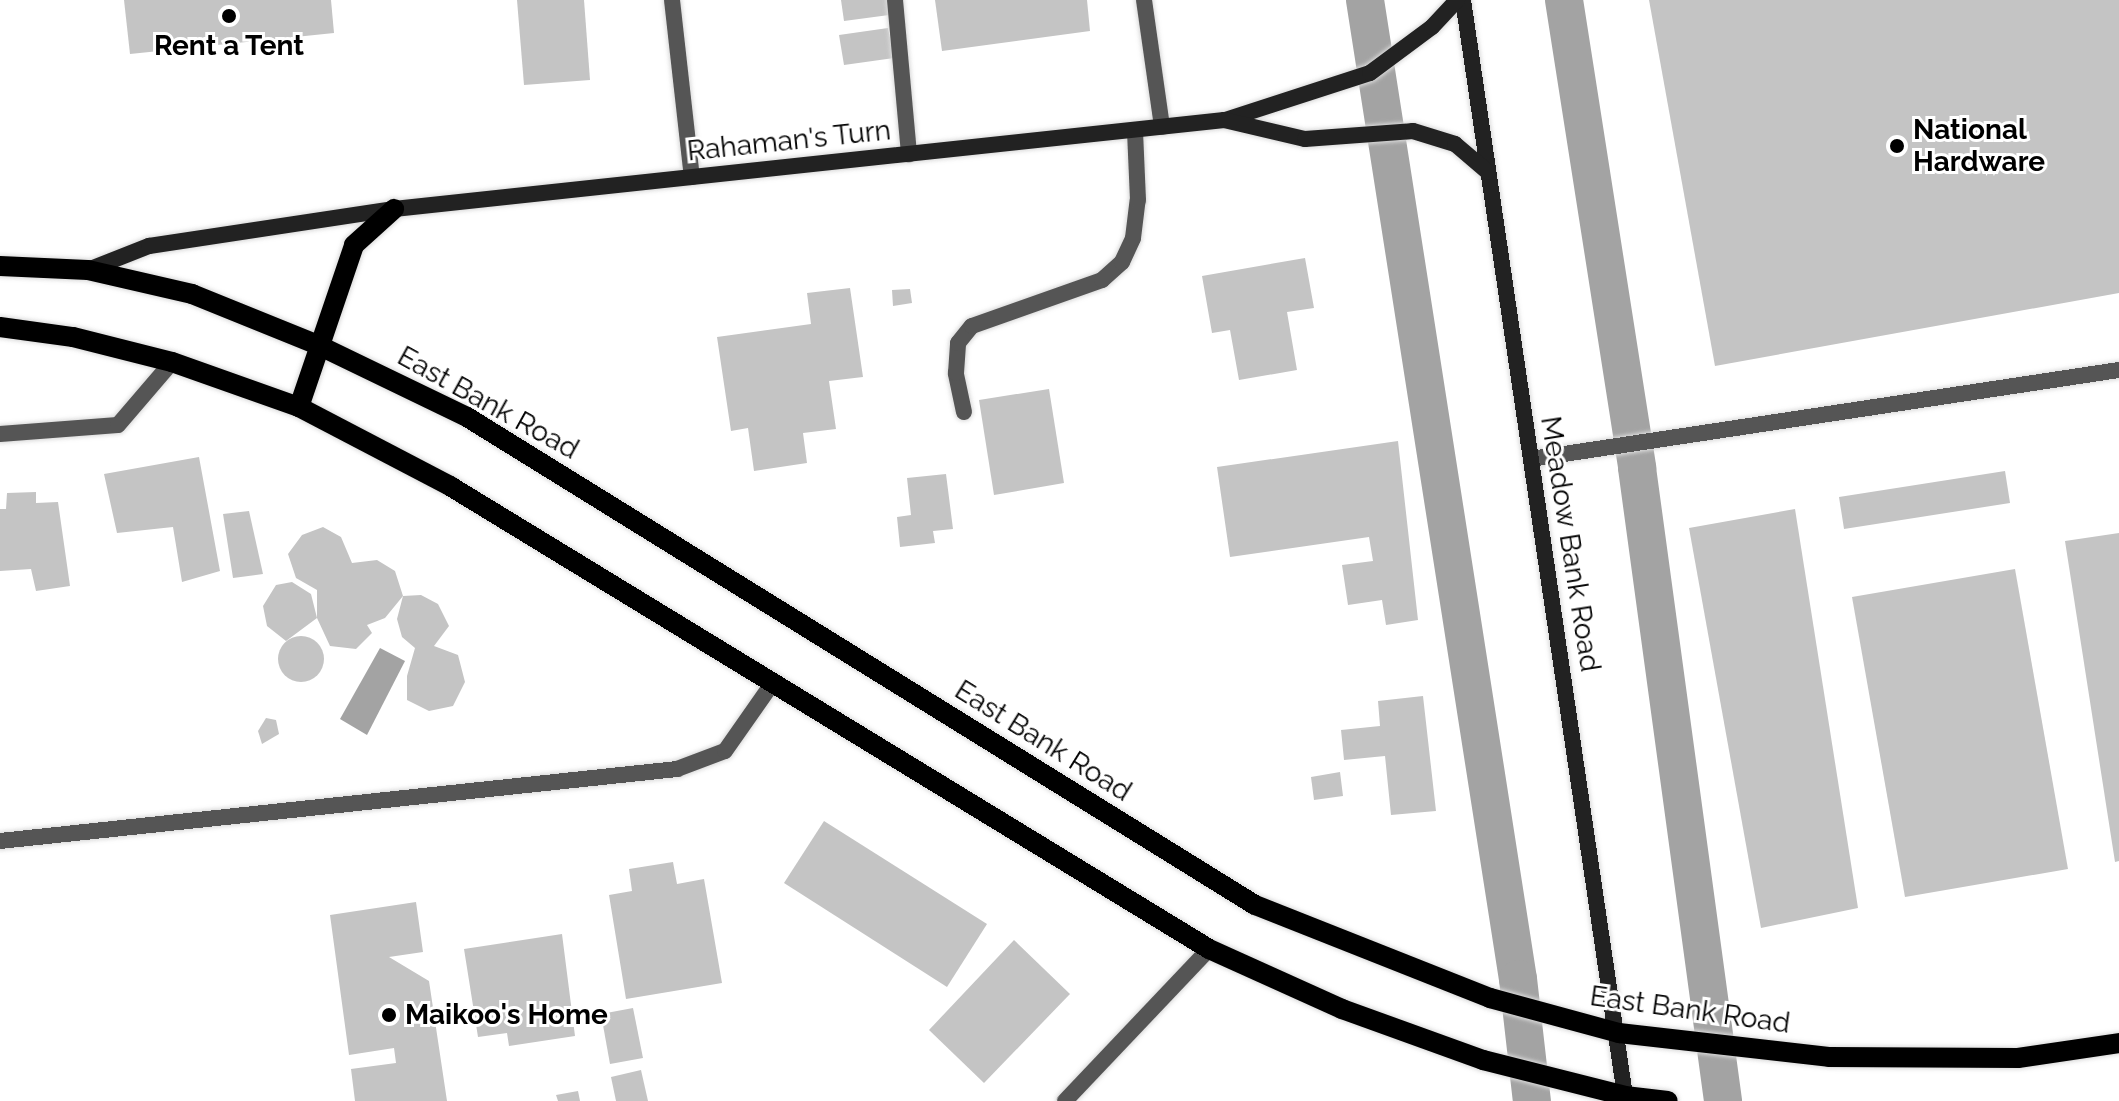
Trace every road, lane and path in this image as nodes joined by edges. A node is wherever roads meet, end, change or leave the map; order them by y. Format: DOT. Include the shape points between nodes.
graph roads {
  1 [pos="672,0"];
  2 [pos="895,0"];
  3 [pos="1144,0"];
  4 [pos="1460,0"];
  5 [pos="1224,120"];
  6 [pos="1162,127"];
  7 [pos="1135,130"];
  8 [pos="909,154"];
  9 [pos="1488,172"];
  10 [pos="692,177"];
  11 [pos="394,209"];
  12 [pos="0,266"];
  13 [pos="88,270"];
  14 [pos="0,327"];
  15 [pos="318,345"];
  16 [pos="172,362"];
  17 [pos="2119,370"];
  18 [pos="299,407"];
  19 [pos="964,412"];
  20 [pos="0,434"];
  21 [pos="1531,459"];
  22 [pos="774,681"];
  23 [pos="0,841"];
  24 [pos="1209,949"];
  25 [pos="1619,1033"];
  26 [pos="2119,1043"];
  27 [pos="1625,1096"];
  28 [pos="1065,1101"];
  29 [pos="1668,1101"];
  1 -- 10 [label="street"];
  2 -- 8 [label="street"];
  3 -- 6 [label="street"];
  4 -- 5 [label="main road" via="1370,73"];
  4 -- 9 [label="main road, Meadow Bank Road"];
  5 -- 6 [label="main road, Rahaman's Turn"];
  5 -- 9 [label="main road, Rahaman's Turn" via="1305,139 1413,131 1455,144"];
  6 -- 7 [label="main road, Rahaman's Turn"];
  7 -- 8 [label="main road, Rahaman's Turn"];
  7 -- 19 [label="street" via="1138,200 1133,238 1122,262 1102,280 972,326 958,343 956,373"];
  8 -- 10 [label="main road, Rahaman's Turn"];
  9 -- 21 [label="main road, Meadow Bank Road"];
  10 -- 11 [label="main road, Rahaman's Turn"];
  11 -- 13 [label="main road, Rahaman's Turn" via="149,246"];
  11 -- 15 [label="main road" via="354,245"];
  12 -- 13 [label="main road, East Bank Road"];
  13 -- 15 [label="main road, East Bank Road" via="192,294"];
  14 -- 16 [label="main road" via="73,337"];
  15 -- 18 [label="main road"];
  15 -- 25 [label="main road, East Bank Road" via="467,417 1255,905 1490,998"];
  16 -- 18 [label="main road"];
  16 -- 20 [label="street" via="118,425"];
  17 -- 21 [label="street"];
  18 -- 22 [label="main road" via="450,486"];
  21 -- 25 [label="main road, Meadow Bank Road"];
  22 -- 23 [label="street" via="725,751 677,769"];
  22 -- 24 [label="main road"];
  24 -- 27 [label="main road" via="1342,1009 1483,1060"];
  24 -- 28 [label="street"];
  25 -- 26 [label="main road, East Bank Road" via="1829,1057 2018,1058"];
  25 -- 27 [label="main road, Meadow Bank Road"];
  27 -- 29 [label="main road"];
}
